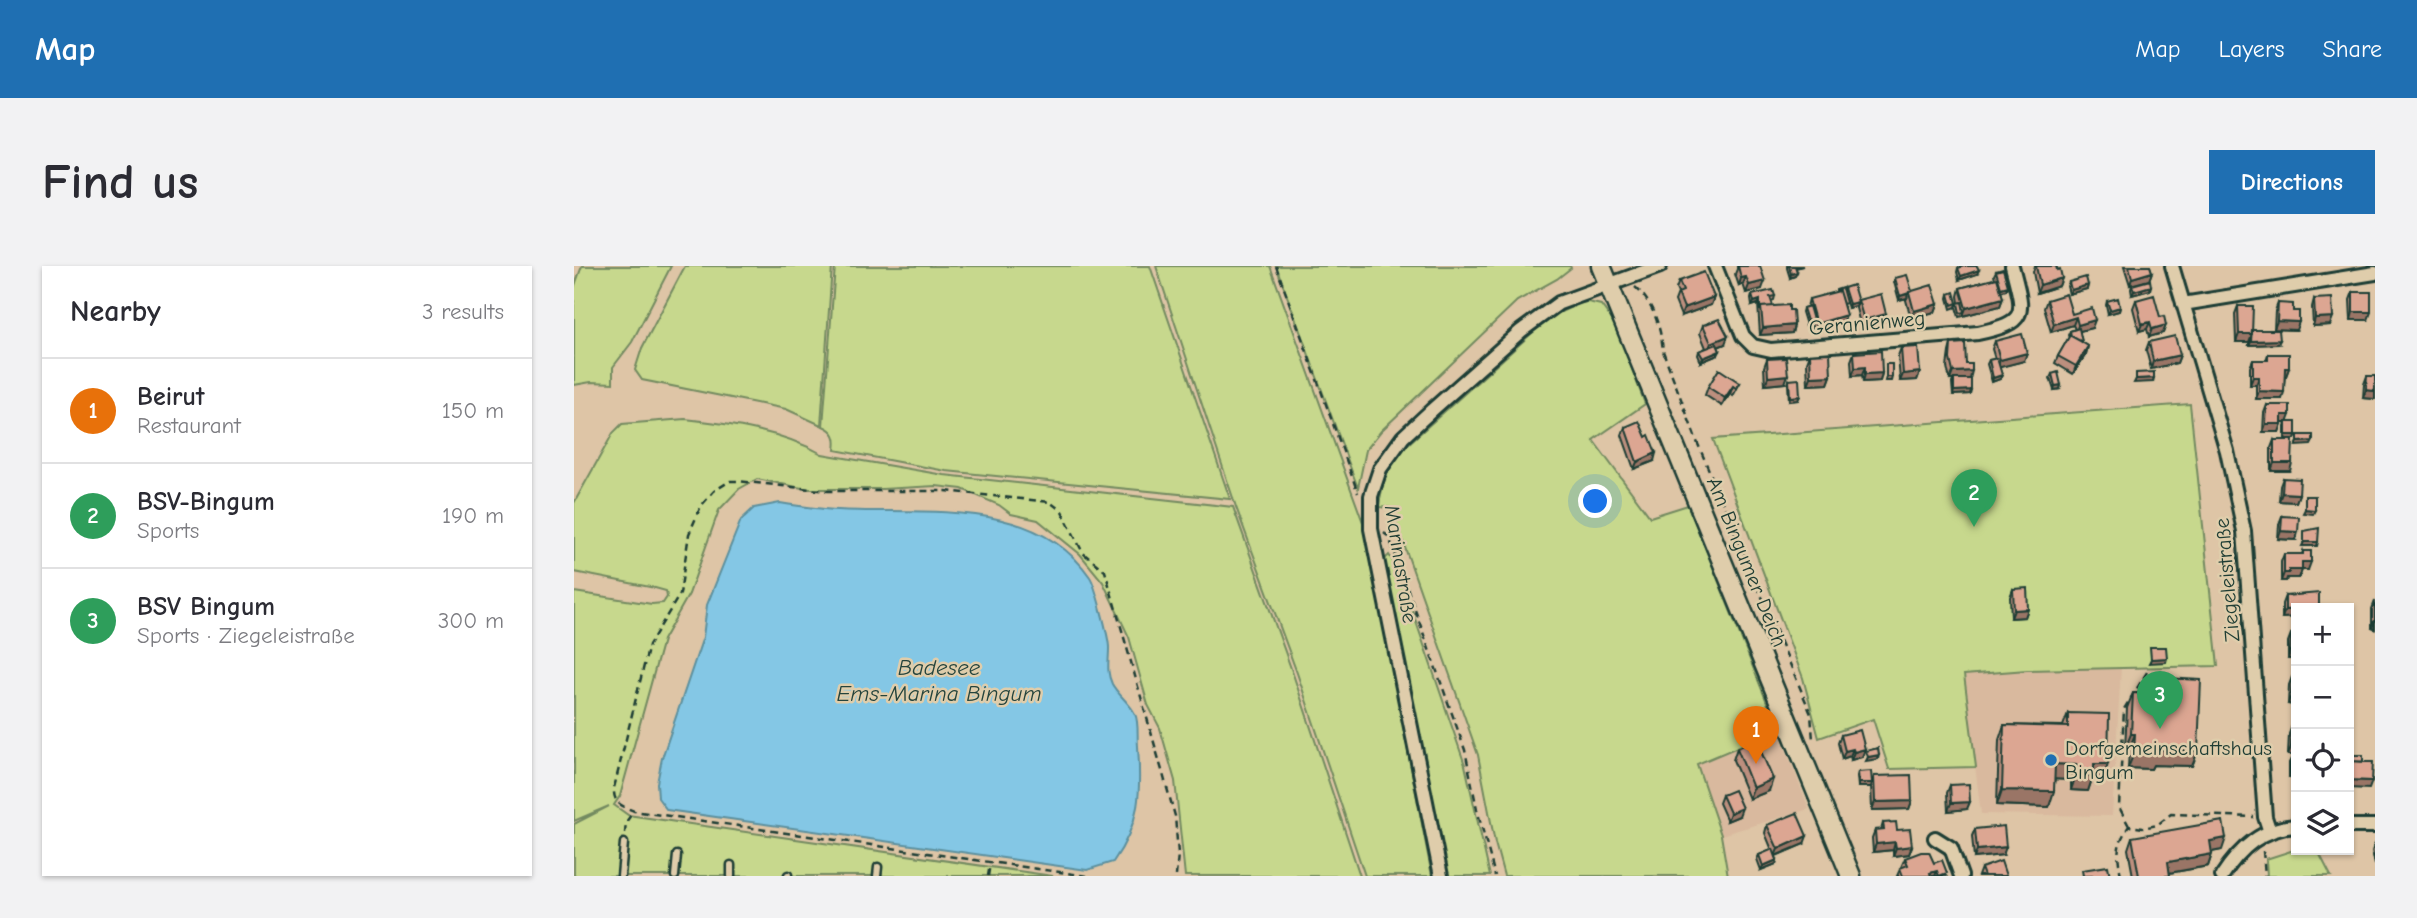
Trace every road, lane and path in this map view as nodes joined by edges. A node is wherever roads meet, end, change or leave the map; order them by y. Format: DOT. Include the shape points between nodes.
graph roads {
  1 [pos="1276,266"];
  2 [pos="1601,266"];
  3 [pos="1660,266"];
  4 [pos="1715,266"];
  5 [pos="2012,266"];
  6 [pos="2172,266"];
  7 [pos="2375,273"];
  8 [pos="1627,277"];
  9 [pos="1609,284"];
  10 [pos="2183,304"];
  11 [pos="1359,496"];
  12 [pos="1371,529"];
  13 [pos="2149,669"];
  14 [pos="1811,714"];
  15 [pos="634,811"];
  16 [pos="2264,817"];
  17 [pos="626,822"];
  18 [pos="2129,826"];
  19 [pos="2354,826"];
  20 [pos="2375,826"];
  21 [pos="2291,827"];
  22 [pos="2264,834"];
  23 [pos="1935,838"];
  24 [pos="624,843"];
  25 [pos="677,855"];
  26 [pos="990,864"];
  27 [pos="732,865"];
  28 [pos="878,867"];
  29 [pos="1042,870"];
  30 [pos="621,876"];
  31 [pos="675,876"];
  32 [pos="731,876"];
  33 [pos="877,876"];
  34 [pos="988,876"];
  35 [pos="1041,876"];
  36 [pos="1087,876"];
  37 [pos="1176,876"];
  38 [pos="1441,876"];
  39 [pos="1495,876"];
  40 [pos="1851,876"];
  41 [pos="1961,876"];
  42 [pos="2121,876"];
  43 [pos="2222,876"];
  44 [pos="2266,876"];
  1 -- 11 [label="path"];
  2 -- 9 [label="main road, Am Bingumer Deich"];
  3 -- 8 [label="street, Marinastraße"];
  4 -- 5 [label="street, Geranienweg" via="1743,336 1753,346 1772,349 2005,327 2020,312"];
  6 -- 10 [label="street, Ziegeleistraße"];
  7 -- 10 [label="street"];
  8 -- 9 [label="street, Marinastraße"];
  8 -- 14 [label="path" via="1646,296 1698,444"];
  9 -- 12 [label="street, Marinastraße" via="1549,310 1403,437 1375,481"];
  9 -- 40 [label="main road, Am Bingumer Deich"];
  10 -- 16 [label="street, Ziegeleistraße" via="2227,451 2244,531"];
  12 -- 38 [label="street, Marinastraße"];
  12 -- 39 [label="path" via="1382,530 1389,537 1400,565 1465,750"];
  13 -- 18 [label="path" via="2124,709 2119,807"];
  15 -- 17 [label="path"];
  15 -- 26 [label="path"];
  15 -- 37 [label="path" via="618,804 614,788 649,645 680,594 689,534 701,506 714,491 738,481 828,491 946,491 1019,498 1059,506 1083,553 1105,570 1175,817"];
  16 -- 18 [label="path" via="2171,814 2157,825"];
  16 -- 22 [label="street, Ziegeleistraße"];
  18 -- 42 [label="path" via="2119,841"];
  19 -- 20 [label="street"];
  21 -- 22 [label="street"];
  22 -- 43 [label="street" via="2239,854"];
  22 -- 44 [label="path"];
  23 -- 41 [label="street" via="1951,848"];
  24 -- 30 [label="lane"];
  25 -- 31 [label="lane"];
  26 -- 29 [label="path"];
  26 -- 34 [label="path"];
  27 -- 32 [label="lane"];
  28 -- 33 [label="lane"];
  29 -- 35 [label="path"];
  29 -- 36 [label="path"];
}
